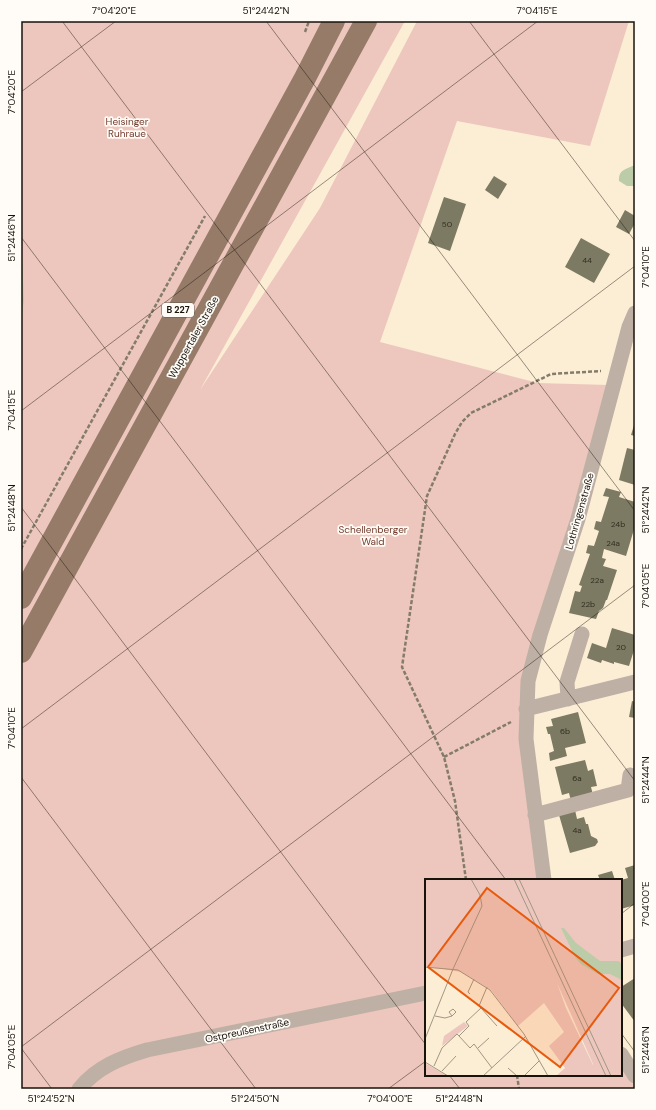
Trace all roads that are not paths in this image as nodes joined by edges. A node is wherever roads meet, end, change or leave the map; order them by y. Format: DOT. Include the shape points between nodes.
graph roads {
  1 [pos="334,21"];
  2 [pos="366,21"];
  3 [pos="635,313"];
  4 [pos="21,598"];
  5 [pos="582,634"];
  6 [pos="21,652"];
  7 [pos="635,682"];
  8 [pos="568,699"];
  9 [pos="526,709"];
  10 [pos="630,775"];
  11 [pos="535,815"];
  12 [pos="544,879"];
  13 [pos="635,946"];
  14 [pos="622,950"];
  15 [pos="425,994"];
  16 [pos="622,1056"];
  17 [pos="635,1076"];
  18 [pos="79,1089"];
  1 -- 4 [label="main road, B 227"];
  2 -- 6 [label="main road, Wuppertaler Straße / B 227"];
  3 -- 9 [label="street, Lothringenstraße" via="629,327 578,519 540,635 528,681"];
  5 -- 8 [label="street" via="567,682"];
  7 -- 8 [label="street"];
  8 -- 9 [label="street"];
  9 -- 11 [label="street, Lothringenstraße" via="526,739"];
  10 -- 11 [label="street" via="628,790"];
  11 -- 12 [label="street, Lothringenstraße"];
  13 -- 14 [label="street"];
  15 -- 18 [label="street, Ostpreußenstraße" via="147,1050 112,1061"];
  16 -- 17 [label="street"];
}
